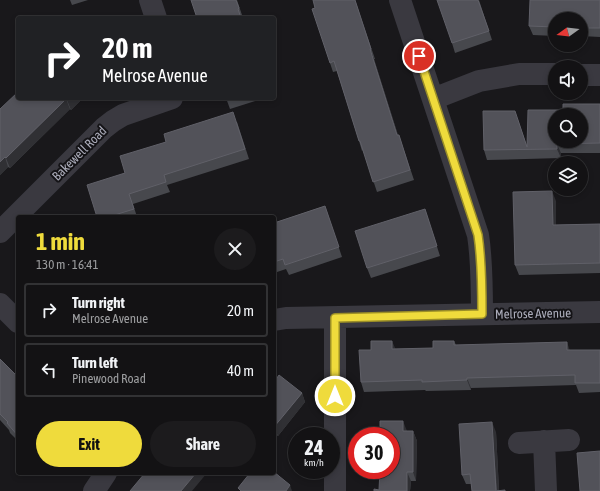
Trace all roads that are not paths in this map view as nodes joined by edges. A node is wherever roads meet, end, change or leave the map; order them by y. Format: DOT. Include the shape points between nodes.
graph roads {
  1 [pos="150,0"];
  2 [pos="400,0"];
  3 [pos="155,16"];
  4 [pos="548,74"];
  5 [pos="588,74"];
  6 [pos="600,75"];
  7 [pos="433,99"];
  8 [pos="166,100"];
  9 [pos="17,215"];
  10 [pos="16,216"];
  11 [pos="0,232"];
  12 [pos="0,304"];
  13 [pos="600,312"];
  14 [pos="482,314"];
  15 [pos="335,318"];
  16 [pos="16,320"];
  17 [pos="276,320"];
  18 [pos="568,440"];
  19 [pos="544,441"];
  20 [pos="518,443"];
  21 [pos="105,475"];
  22 [pos="94,491"];
  23 [pos="335,491"];
  24 [pos="546,491"];
  1 -- 3 [label="street"];
  2 -- 7 [label="street"];
  4 -- 7 [label="street" via="518,74 479,81"];
  5 -- 6 [label="street"];
  7 -- 14 [label="street" via="478,235 481,250"];
  8 -- 9 [label="street, Bakewell Road" via="113,121"];
  10 -- 11 [label="street, Bakewell Road"];
  12 -- 16 [label="street"];
  13 -- 14 [label="street, Melrose Avenue"];
  14 -- 15 [label="street, Melrose Avenue"];
  15 -- 17 [label="street, Melrose Avenue"];
  15 -- 23 [label="street"];
  18 -- 19 [label="street"];
  19 -- 20 [label="street"];
  19 -- 24 [label="street"];
  21 -- 22 [label="street"];
}
